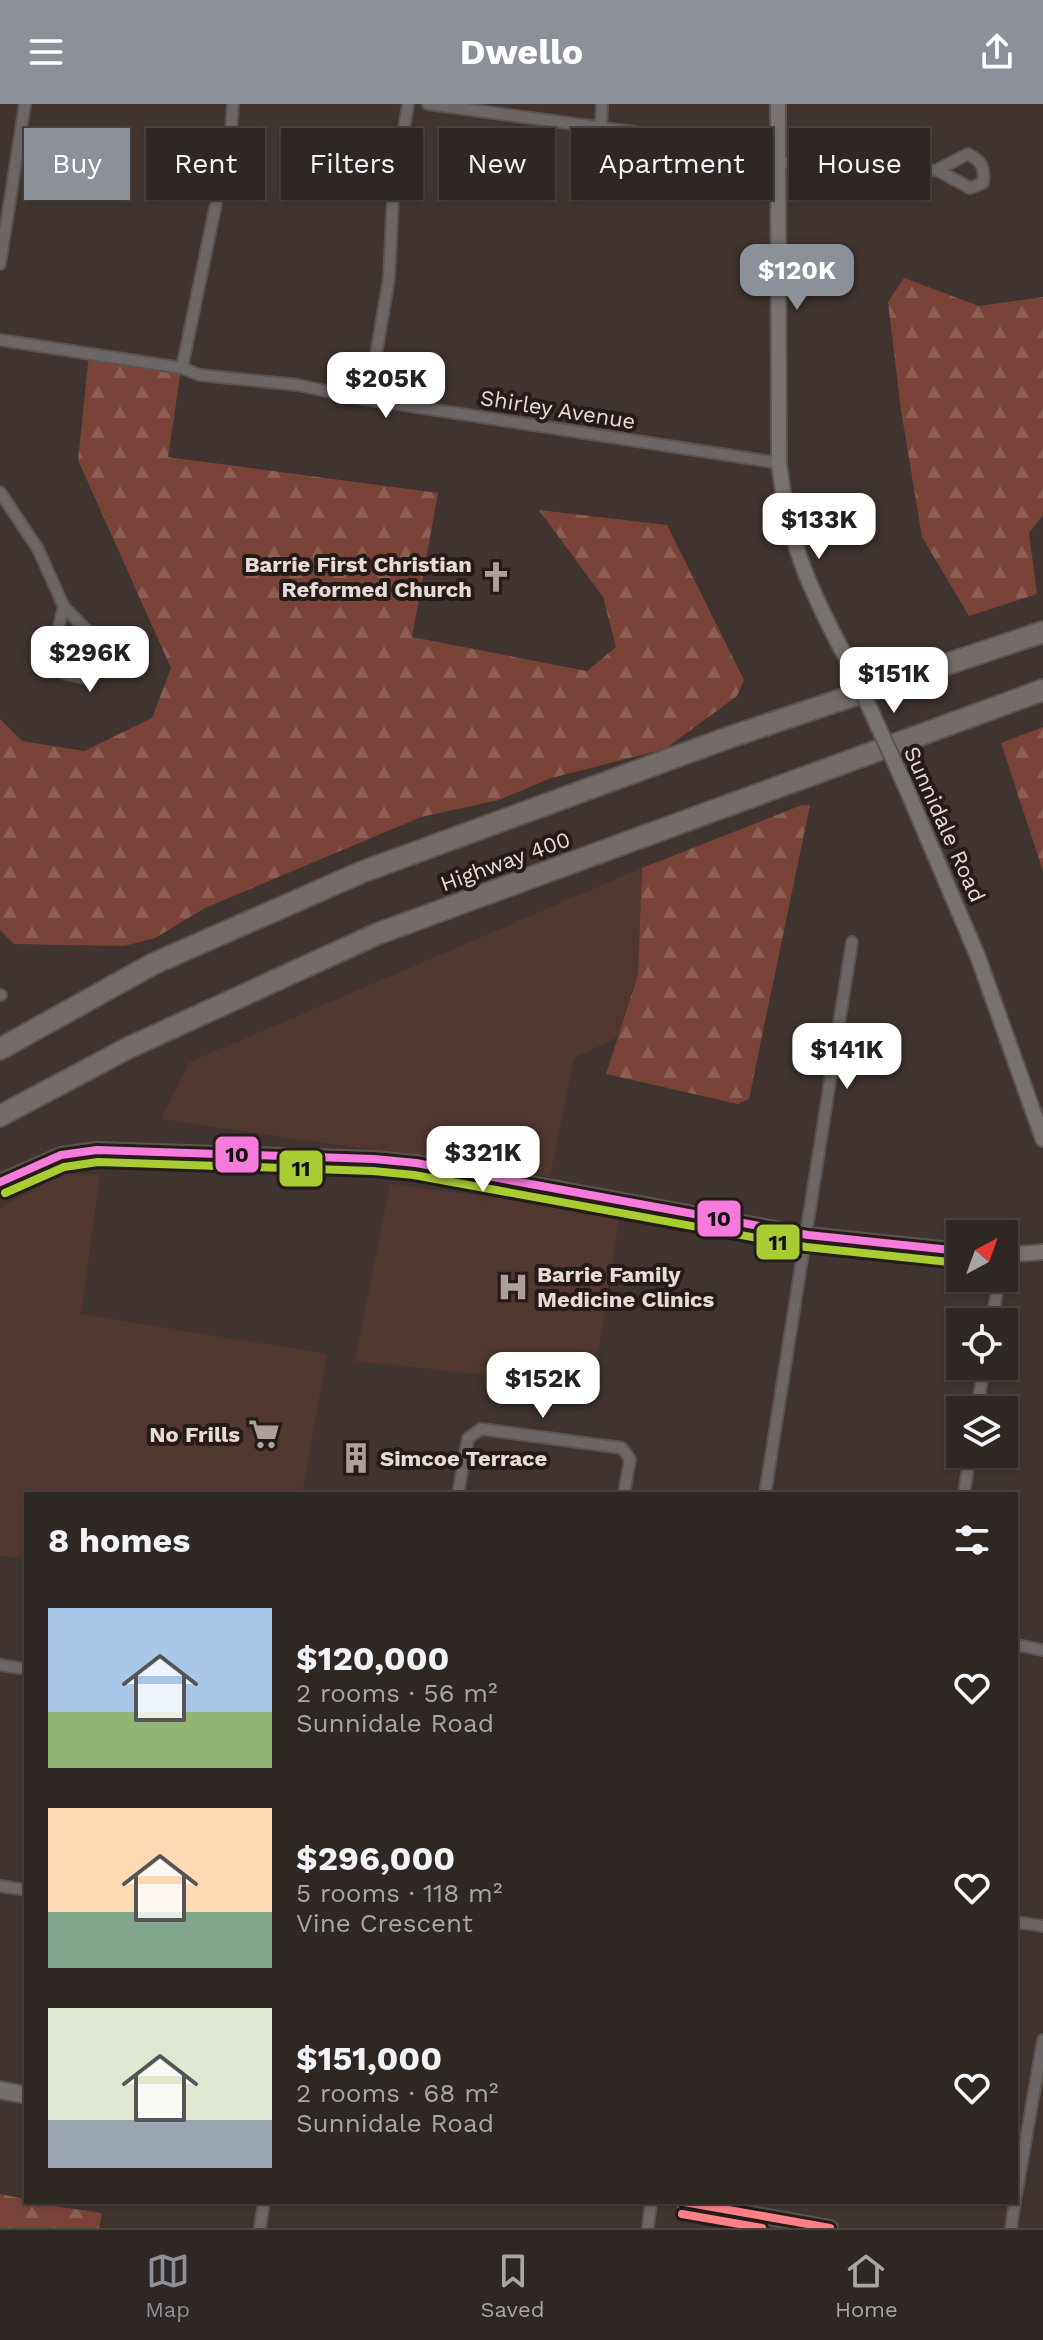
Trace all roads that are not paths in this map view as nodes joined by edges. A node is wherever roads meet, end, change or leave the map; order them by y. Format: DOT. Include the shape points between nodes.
graph roads {
  1 [pos="25,104"];
  2 [pos="233,104"];
  3 [pos="408,104"];
  4 [pos="428,104"];
  5 [pos="602,104"];
  6 [pos="778,104"];
  7 [pos="601,128"];
  8 [pos="773,161"];
  9 [pos="776,162"];
  10 [pos="937,170"];
  11 [pos="0,264"];
  12 [pos="0,340"];
  13 [pos="182,368"];
  14 [pos="364,399"];
  15 [pos="779,463"];
  16 [pos="0,492"];
  17 [pos="64,607"];
  18 [pos="1043,632"];
  19 [pos="1043,690"];
  20 [pos="852,942"];
  21 [pos="0,1049"];
  22 [pos="0,1116"];
  23 [pos="1043,1139"];
  24 [pos="0,1182"];
  25 [pos="808,1235"];
  26 [pos="946,1250"];
  27 [pos="1043,1252"];
  28 [pos="1018,1254"];
  29 [pos="968,1468"];
  30 [pos="458,1492"];
  31 [pos="624,1492"];
  32 [pos="765,1492"];
  33 [pos="964,1492"];
  34 [pos="1018,1645"];
  35 [pos="1043,1650"];
  36 [pos="0,1665"];
  37 [pos="24,1669"];
  38 [pos="0,1886"];
  39 [pos="24,1890"];
  40 [pos="1018,1922"];
  41 [pos="1043,1926"];
  42 [pos="1043,2040"];
  43 [pos="0,2090"];
  44 [pos="24,2095"];
  45 [pos="1018,2187"];
  46 [pos="264,2204"];
  47 [pos="651,2204"];
  48 [pos="695,2204"];
  49 [pos="1015,2204"];
  50 [pos="260,2228"];
  51 [pos="648,2228"];
  52 [pos="830,2228"];
  53 [pos="1011,2228"];
  1 -- 11 [label="street"];
  2 -- 13 [label="street"];
  3 -- 14 [label="street" via="393,197 389,278"];
  4 -- 7 [label="street"];
  5 -- 7 [label="street"];
  6 -- 9 [label="main road, Sunnidale Road"];
  8 -- 9 [label="street"];
  9 -- 10 [label="street"];
  9 -- 15 [label="main road, Sunnidale Road"];
  12 -- 13 [label="street, Shirley Avenue"];
  13 -- 14 [label="street, Shirley Avenue"];
  14 -- 15 [label="street, Shirley Avenue"];
  15 -- 23 [label="main road, Sunnidale Road, bridge" via="797,558 904,783 978,957"];
  16 -- 17 [label="street" via="38,549"];
  17 -- 17 [label="street" via="55,635 56,657 65,674 85,678 100,666 102,646"];
  18 -- 21 [label="highway, Highway 400" via="730,737 362,872 153,964"];
  19 -- 22 [label="highway, Highway 400" via="377,934 128,1048"];
  20 -- 25 [label="street"];
  24 -- 25 [label="main road" via="52,1158 97,1150 374,1159"];
  25 -- 26 [label="main road"];
  25 -- 32 [label="street"];
  27 -- 28 [label="main road"];
  29 -- 33 [label="street"];
  30 -- 31 [label="street" via="468,1438 481,1429 622,1448 630,1459"];
  34 -- 35 [label="street"];
  36 -- 37 [label="street"];
  38 -- 39 [label="street"];
  40 -- 41 [label="street"];
  42 -- 45 [label="street"];
  43 -- 44 [label="main road"];
  46 -- 50 [label="street"];
  47 -- 51 [label="street"];
  48 -- 52 [label="main road"];
  49 -- 53 [label="street"];
}
